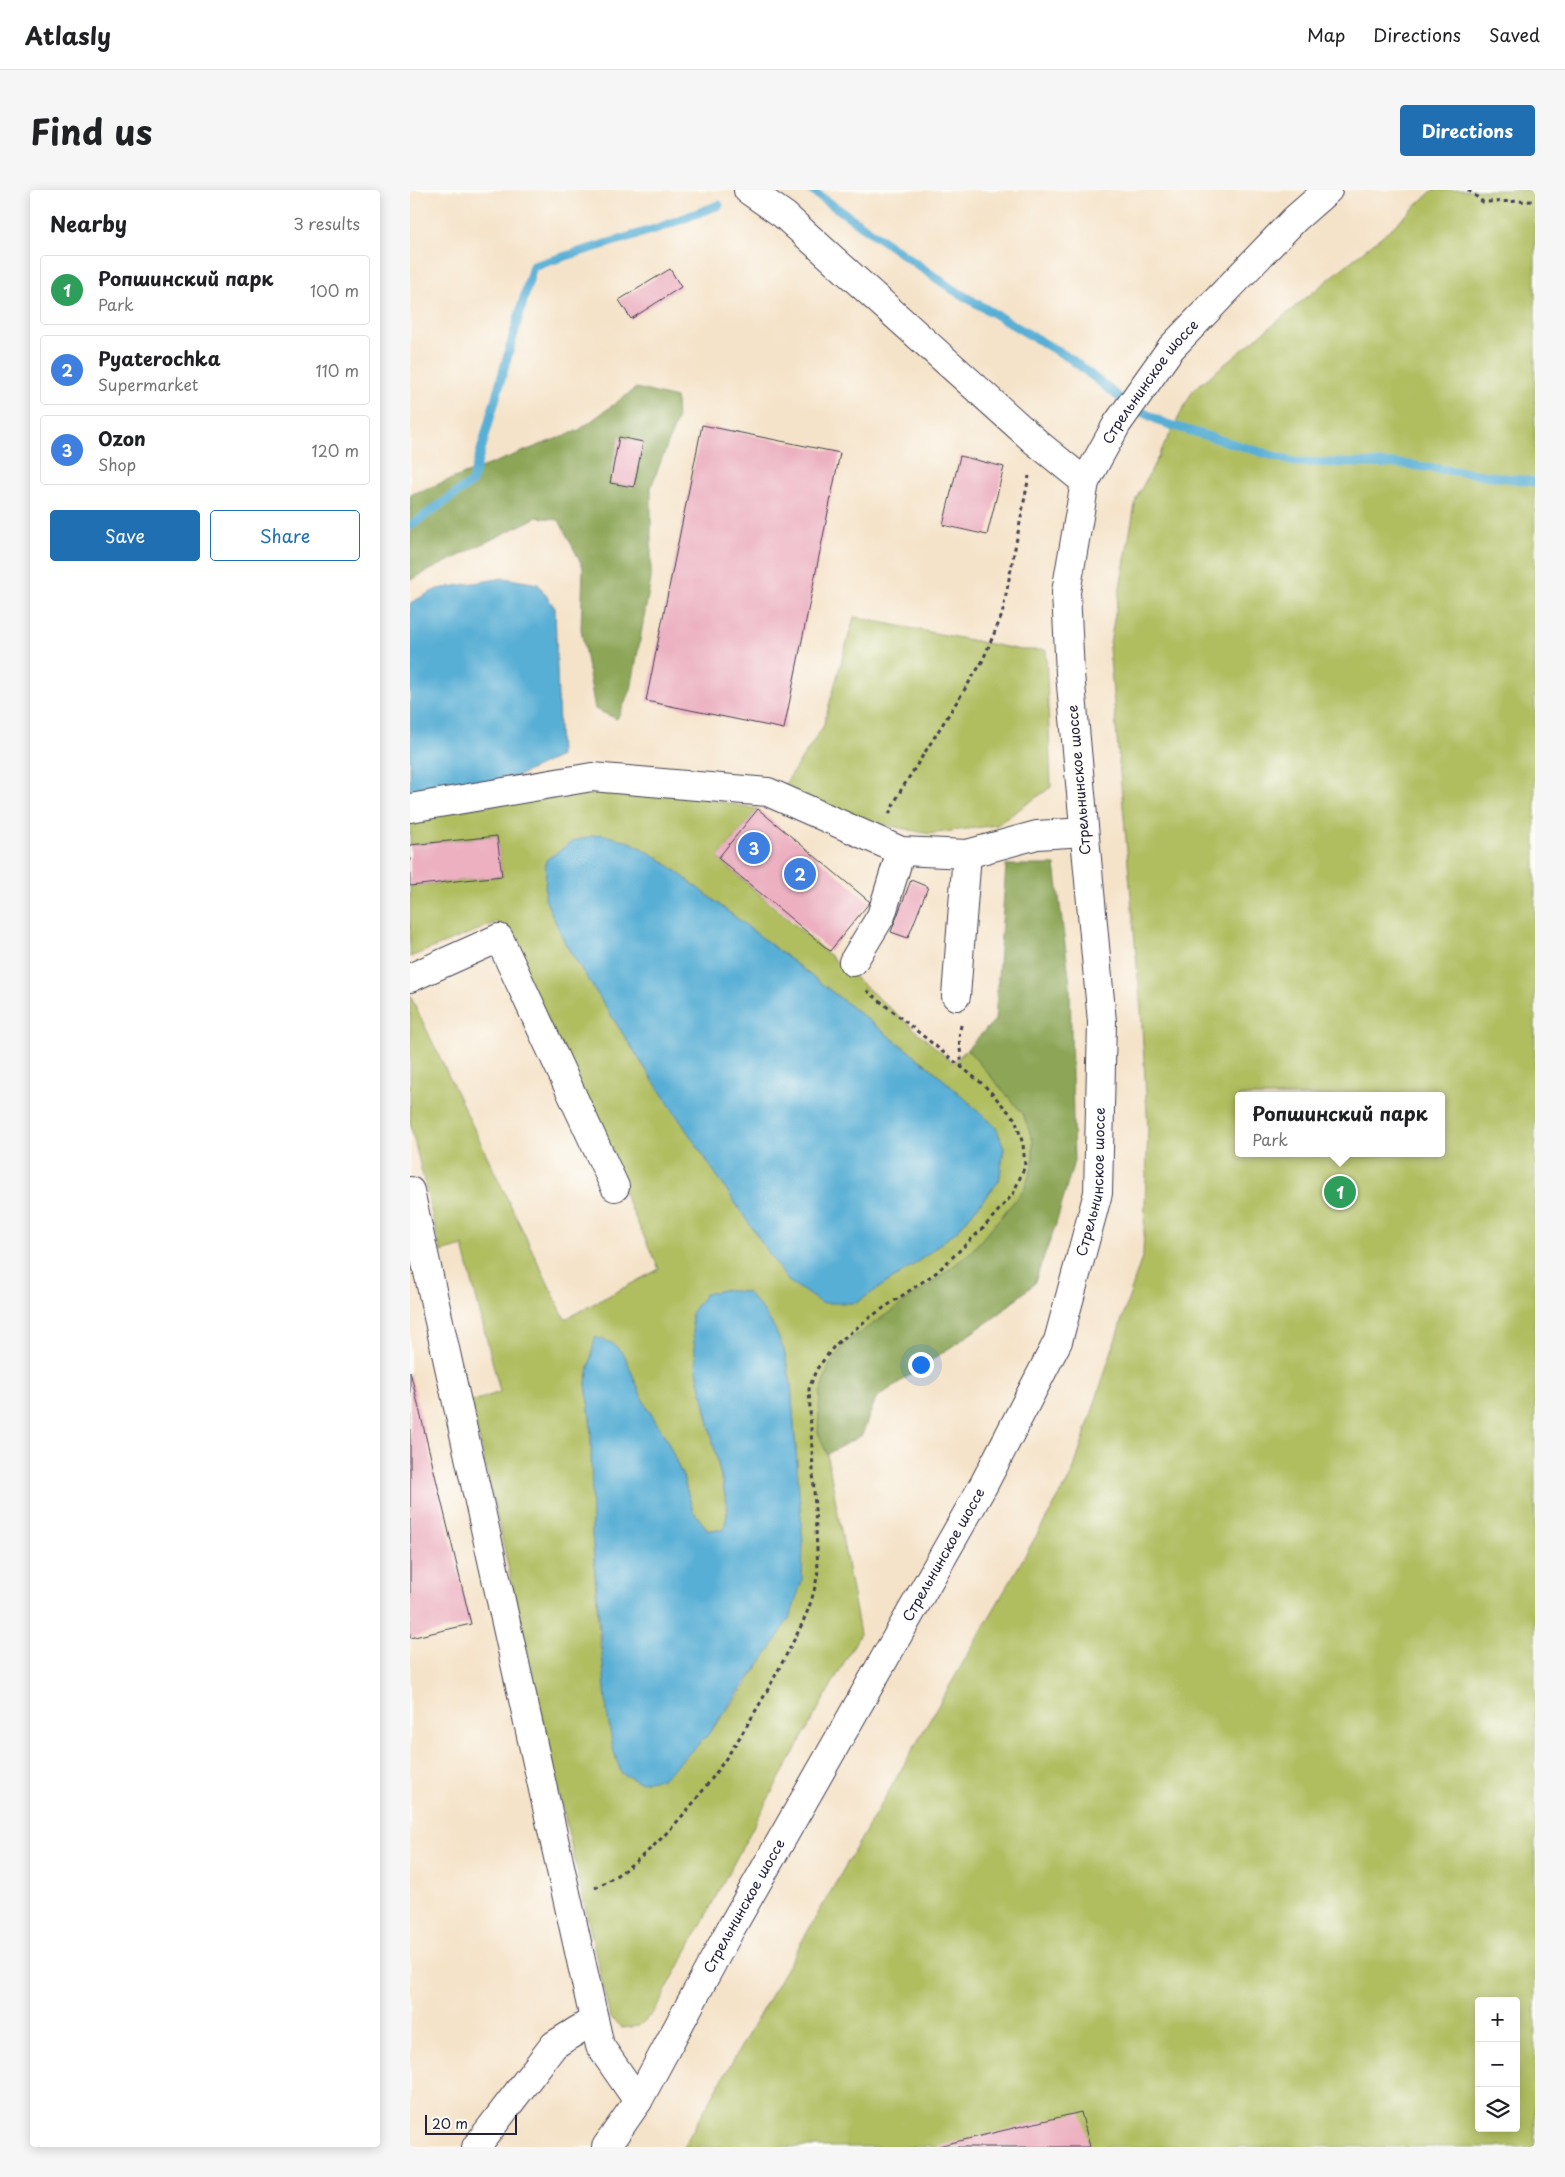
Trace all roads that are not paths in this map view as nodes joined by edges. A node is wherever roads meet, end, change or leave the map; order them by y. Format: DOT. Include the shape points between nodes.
graph roads {
  1 [pos="748,190"];
  2 [pos="1328,190"];
  3 [pos="1085,482"];
  4 [pos="410,808"];
  5 [pos="1084,832"];
  6 [pos="901,851"];
  7 [pos="967,854"];
  8 [pos="853,962"];
  9 [pos="410,978"];
  10 [pos="956,996"];
  11 [pos="615,1188"];
  12 [pos="410,1191"];
  13 [pos="594,2020"];
  14 [pos="638,2101"];
  15 [pos="476,2147"];
  16 [pos="606,2147"];
  1 -- 3 [label="main road" via="784,215 1036,442"];
  2 -- 3 [label="main road, Стрельнинское шоссе" via="1294,219 1171,348 1117,424"];
  3 -- 5 [label="main road, Стрельнинское шоссе" via="1066,592"];
  4 -- 6 [label="main road" via="592,777 758,791 768,792"];
  5 -- 7 [label="main road" via="1037,835"];
  5 -- 14 [label="main road, Стрельнинское шоссе" via="1102,1022 1098,1192 1058,1341 984,1484 730,1930"];
  6 -- 7 [label="main road"];
  6 -- 8 [label="main road" via="881,916"];
  7 -- 10 [label="main road"];
  9 -- 11 [label="main road" via="499,938"];
  12 -- 13 [label="main road"];
  13 -- 14 [label="main road" via="600,2046"];
  13 -- 15 [label="main road" via="554,2045"];
  14 -- 16 [label="main road, Стрельнинское шоссе"];
}
